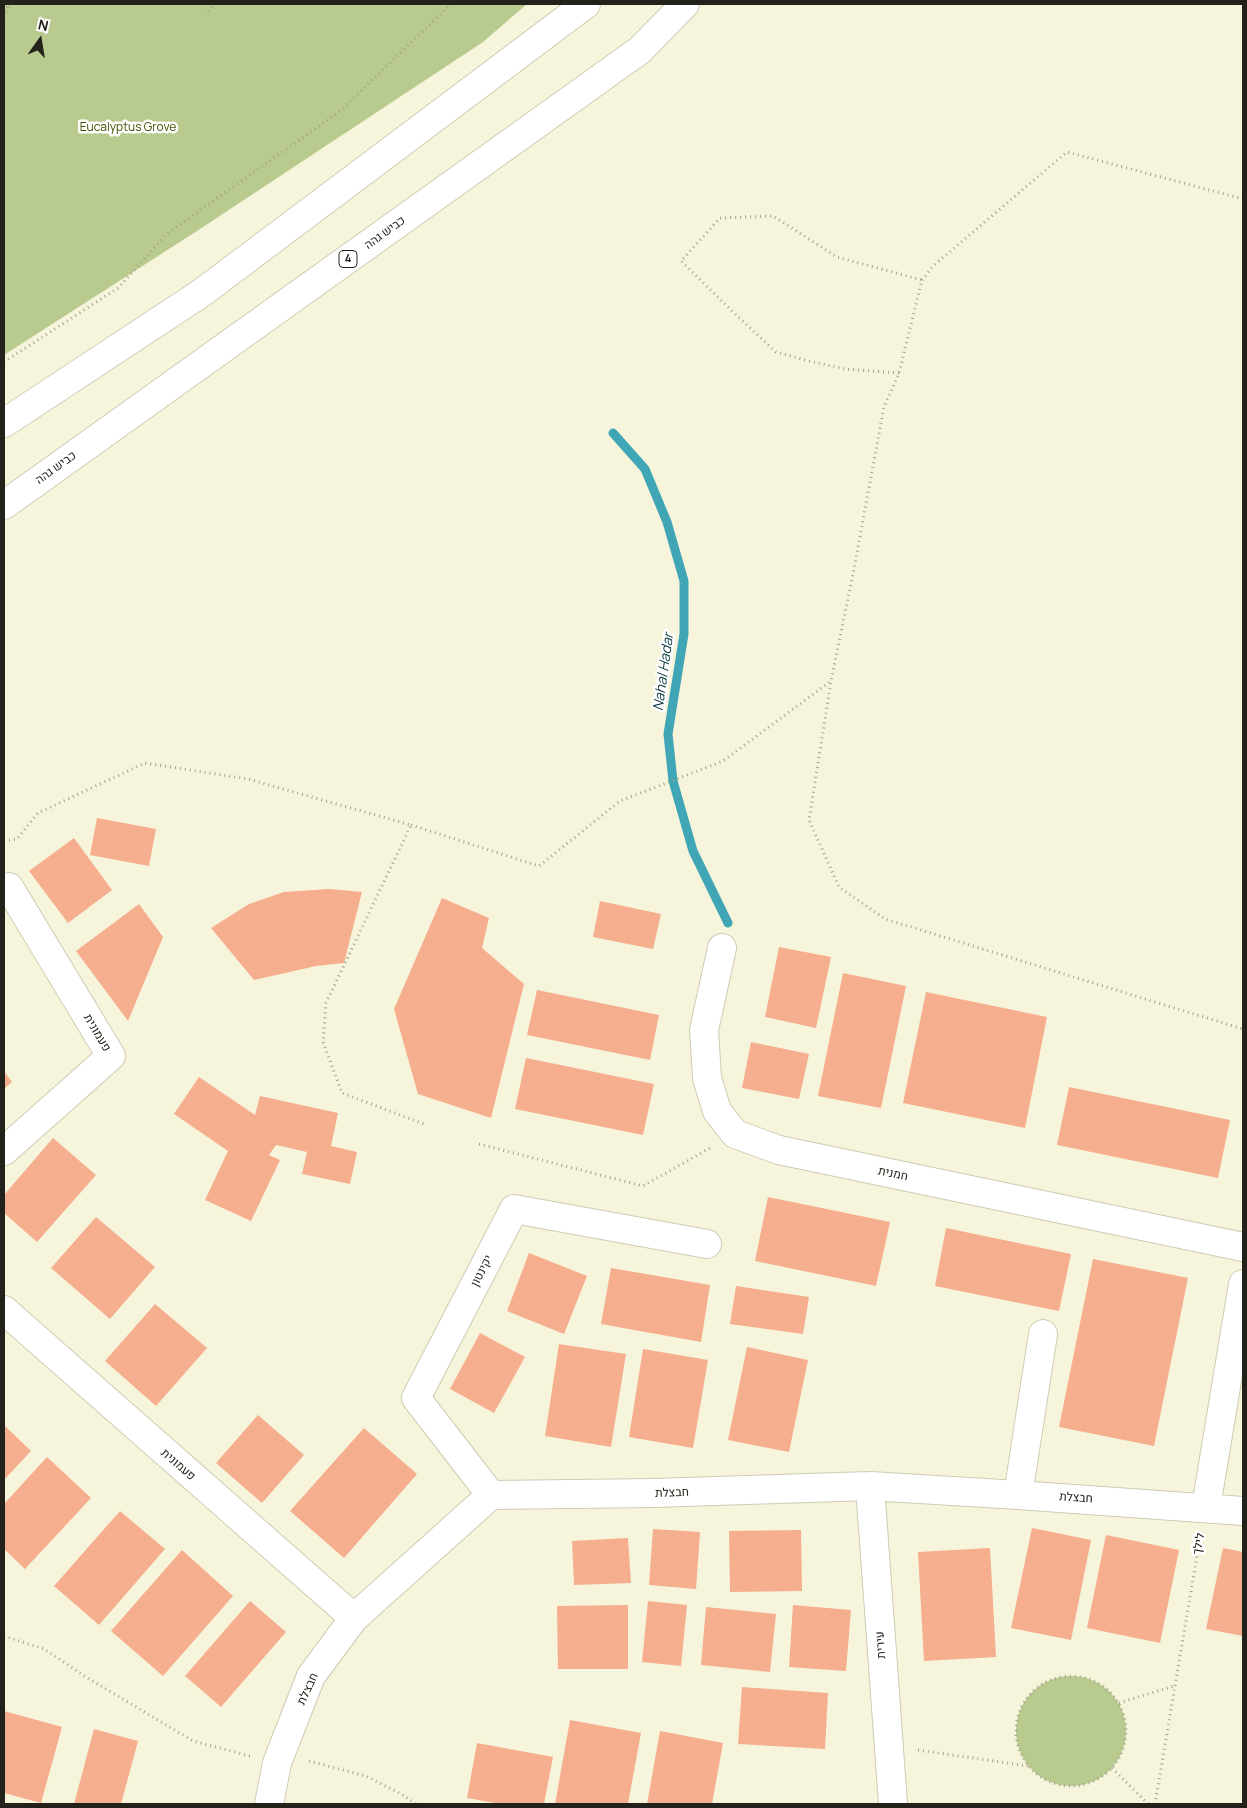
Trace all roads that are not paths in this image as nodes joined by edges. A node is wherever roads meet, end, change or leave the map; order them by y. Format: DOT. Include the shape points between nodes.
graph roads {
  1 [pos="586,4"];
  2 [pos="686,4"];
  3 [pos="4,422"];
  4 [pos="4,505"];
  5 [pos="9,887"];
  6 [pos="722,948"];
  7 [pos="4,1151"];
  8 [pos="707,1244"];
  9 [pos="1243,1247"];
  10 [pos="1243,1284"];
  11 [pos="4,1310"];
  12 [pos="1043,1334"];
  13 [pos="870,1486"];
  14 [pos="1018,1494"];
  15 [pos="491,1495"];
  16 [pos="1206,1507"];
  17 [pos="1243,1511"];
  18 [pos="354,1618"];
  19 [pos="269,1804"];
  20 [pos="893,1804"];
  1 -- 3 [label="main road" via="200,294"];
  2 -- 4 [label="main road, כביש גהה / 4" via="640,50"];
  5 -- 7 [label="main road, פעמונית" via="110,1056"];
  6 -- 9 [label="main road, חמנית" via="704,1030 707,1078 718,1110 735,1134 779,1150"];
  8 -- 15 [label="main road, יקינטון" via="514,1209 416,1398"];
  10 -- 16 [label="main road"];
  11 -- 18 [label="main road, פעמונית"];
  12 -- 14 [label="main road"];
  13 -- 14 [label="main road, חבצלת"];
  13 -- 15 [label="main road, חבצלת"];
  13 -- 20 [label="main road, עירית"];
  14 -- 16 [label="main road, חבצלת"];
  15 -- 18 [label="main road, חבצלת"];
  16 -- 17 [label="main road, חבצלת"];
  18 -- 19 [label="main road, חבצלת" via="311,1676 279,1758"];
}
